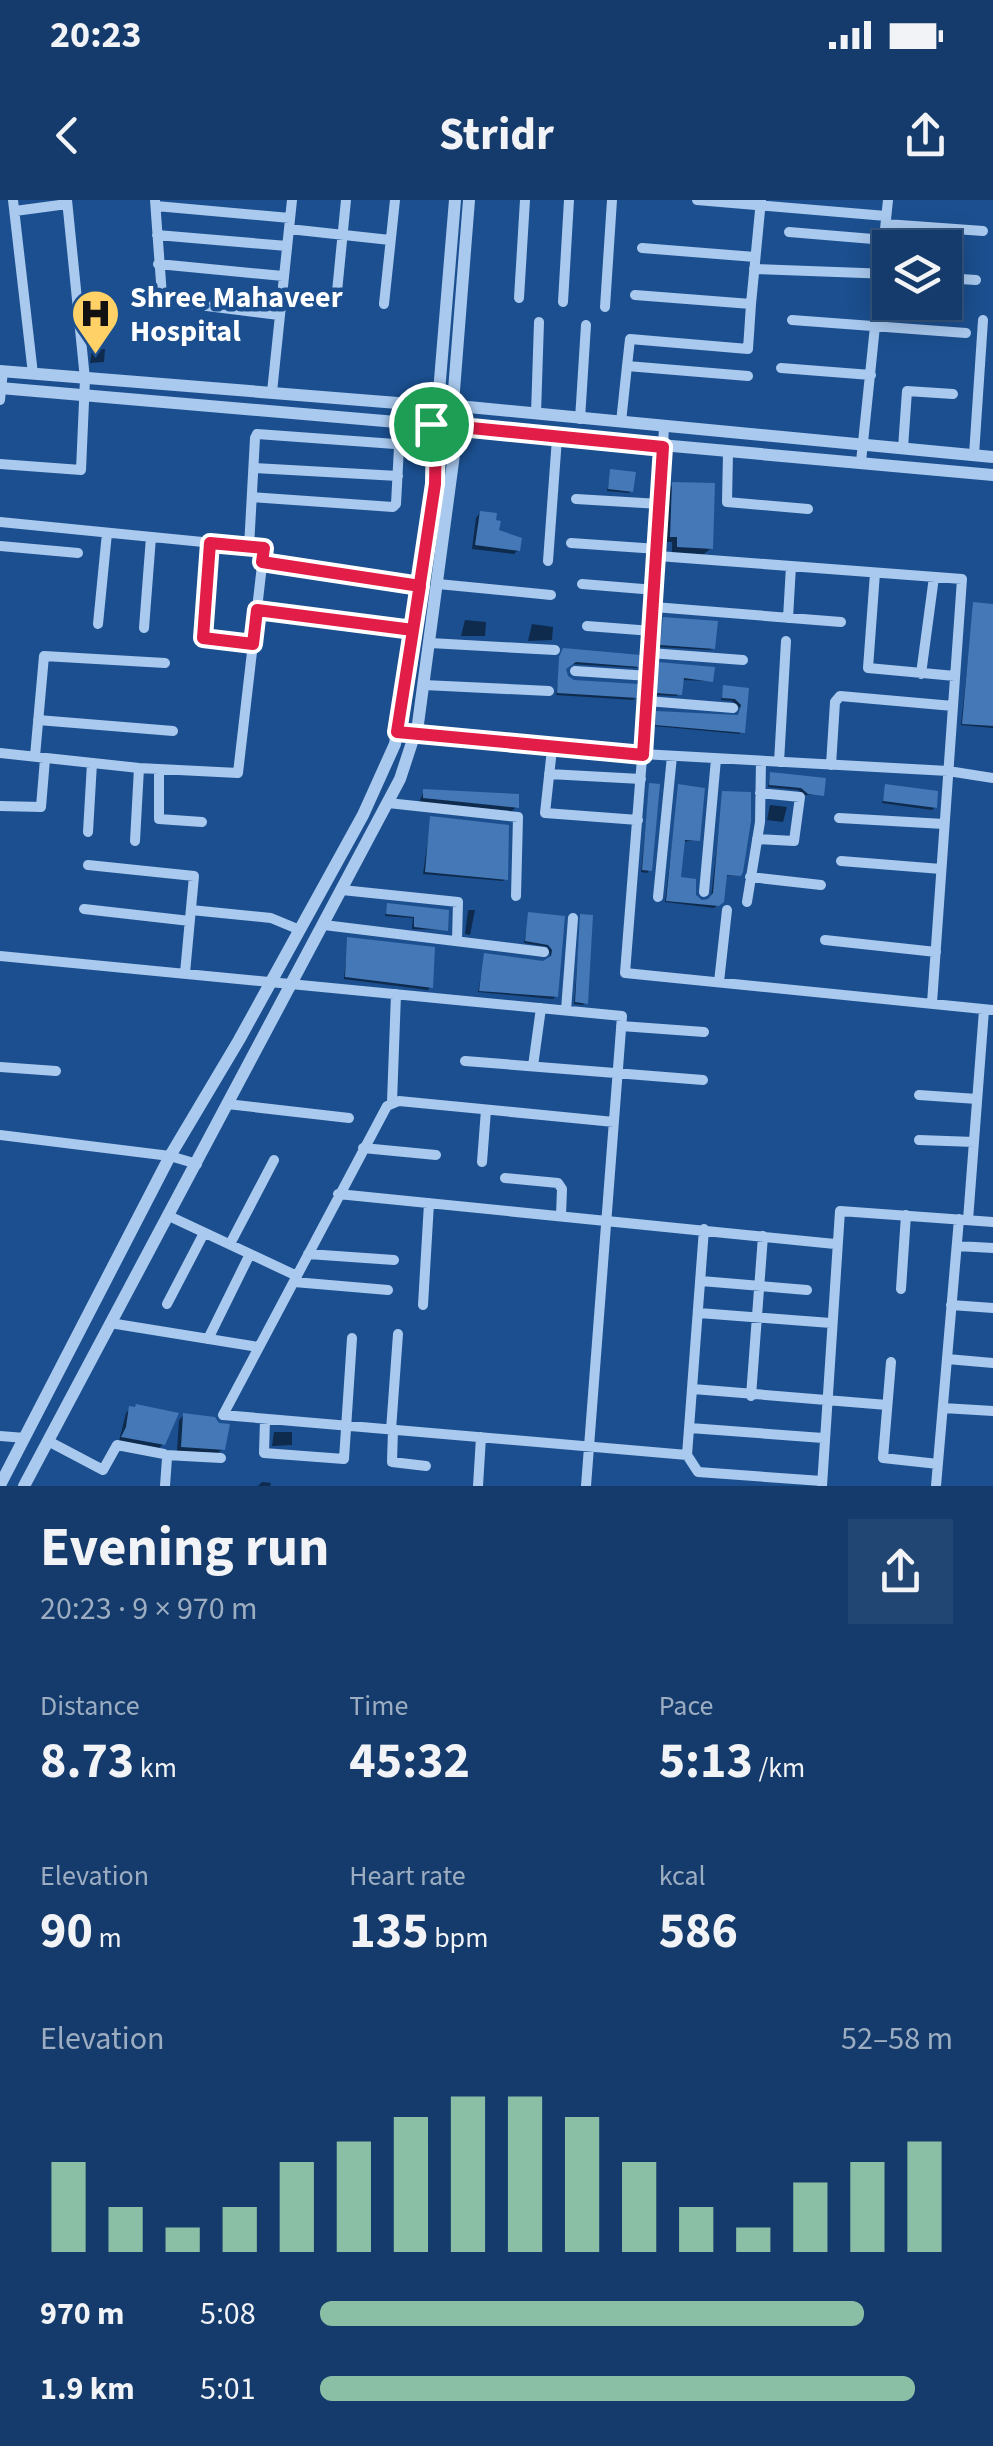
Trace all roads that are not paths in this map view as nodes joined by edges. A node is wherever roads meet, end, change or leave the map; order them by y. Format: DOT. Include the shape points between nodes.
graph roads {
  1 [pos="292,200"];
  2 [pos="346,200"];
  3 [pos="395,200"];
  4 [pos="455,200"];
  5 [pos="468,200"];
  6 [pos="524,200"];
  7 [pos="569,200"];
  8 [pos="612,200"];
  9 [pos="697,200"];
  10 [pos="888,200"];
  11 [pos="714,201"];
  12 [pos="67,202"];
  13 [pos="155,203"];
  14 [pos="761,203"];
  15 [pos="14,206"];
  16 [pos="886,220"];
  17 [pos="290,224"];
  18 [pos="886,230"];
  19 [pos="983,231"];
  20 [pos="789,232"];
  21 [pos="157,234"];
  22 [pos="342,235"];
  23 [pos="872,239"];
  24 [pos="390,240"];
  25 [pos="287,246"];
  26 [pos="642,248"];
  27 [pos="755,263"];
  28 [pos="158,264"];
  29 [pos="872,273"];
  30 [pos="283,276"];
  31 [pos="962,279"];
  32 [pos="976,280"];
  33 [pos="634,295"];
  34 [pos="520,298"];
  35 [pos="336,302"];
  36 [pos="563,302"];
  37 [pos="384,304"];
  38 [pos="752,304"];
  39 [pos="605,307"];
  40 [pos="278,315"];
  41 [pos="792,320"];
  42 [pos="877,320"];
  43 [pos="983,320"];
  44 [pos="539,322"];
  45 [pos="586,325"];
  46 [pos="876,326"];
  47 [pos="966,333"];
  48 [pos="627,366"];
  49 [pos="781,368"];
  50 [pos="1,371"];
  51 [pos="33,374"];
  52 [pos="871,375"];
  53 [pos="748,376"];
  54 [pos="84,378"];
  55 [pos="0,388"];
  56 [pos="272,392"];
  57 [pos="84,394"];
  58 [pos="953,394"];
  59 [pos="0,400"];
  60 [pos="446,405"];
  61 [pos="536,414"];
  62 [pos="580,419"];
  63 [pos="621,422"];
  64 [pos="664,426"];
  65 [pos="433,428"];
  66 [pos="459,429"];
  67 [pos="557,438"];
  68 [pos="862,444"];
  69 [pos="663,447"];
  70 [pos="903,448"];
  71 [pos="728,452"];
  72 [pos="974,455"];
  73 [pos="993,457"];
  74 [pos="861,462"];
  75 [pos="0,464"];
  76 [pos="254,468"];
  77 [pos="993,475"];
  78 [pos="398,476"];
  79 [pos="252,497"];
  80 [pos="576,499"];
  81 [pos="660,504"];
  82 [pos="808,509"];
  83 [pos="0,522"];
  84 [pos="106,533"];
  85 [pos="152,537"];
  86 [pos="210,543"];
  87 [pos="571,544"];
  88 [pos="0,546"];
  89 [pos="249,547"];
  90 [pos="658,552"];
  91 [pos="78,553"];
  92 [pos="548,561"];
  93 [pos="262,562"];
  94 [pos="791,566"];
  95 [pos="875,572"];
  96 [pos="934,577"];
  97 [pos="438,584"];
  98 [pos="582,584"];
  99 [pos="420,586"];
  100 [pos="655,590"];
  101 [pos="551,594"];
  102 [pos="654,607"];
  103 [pos="257,610"];
  104 [pos="788,618"];
  105 [pos="841,622"];
  106 [pos="98,624"];
  107 [pos="587,626"];
  108 [pos="144,628"];
  109 [pos="413,630"];
  110 [pos="652,632"];
  111 [pos="786,641"];
  112 [pos="430,642"];
  113 [pos="253,644"];
  114 [pos="555,650"];
  115 [pos="650,653"];
  116 [pos="743,660"];
  117 [pos="165,663"];
  118 [pos="575,670"];
  119 [pos="921,674"];
  120 [pos="649,676"];
  121 [pos="955,676"];
  122 [pos="424,686"];
  123 [pos="549,691"];
  124 [pos="647,702"];
  125 [pos="953,706"];
  126 [pos="733,708"];
  127 [pos="38,720"];
  128 [pos="173,731"];
  129 [pos="397,732"];
  130 [pos="416,733"];
  131 [pos="552,749"];
  132 [pos="0,753"];
  133 [pos="643,755"];
  134 [pos="672,756"];
  135 [pos="40,758"];
  136 [pos="716,759"];
  137 [pos="760,761"];
  138 [pos="779,762"];
  139 [pos="92,763"];
  140 [pos="831,765"];
  141 [pos="139,768"];
  142 [pos="159,770"];
  143 [pos="948,771"];
  144 [pos="549,774"];
  145 [pos="993,778"];
  146 [pos="641,779"];
  147 [pos="760,793"];
  148 [pos="388,803"];
  149 [pos="0,806"];
  150 [pos="839,818"];
  151 [pos="638,820"];
  152 [pos="202,822"];
  153 [pos="944,824"];
  154 [pos="88,832"];
  155 [pos="757,840"];
  156 [pos="135,841"];
  157 [pos="841,861"];
  158 [pos="88,865"];
  159 [pos="941,869"];
  160 [pos="750,877"];
  161 [pos="821,885"];
  162 [pos="342,890"];
  163 [pos="704,892"];
  164 [pos="516,896"];
  165 [pos="658,897"];
  166 [pos="747,902"];
  167 [pos="84,909"];
  168 [pos="727,910"];
  169 [pos="190,915"];
  170 [pos="573,918"];
  171 [pos="324,925"];
  172 [pos="300,930"];
  173 [pos="456,940"];
  174 [pos="825,940"];
  175 [pos="544,952"];
  176 [pos="936,952"];
  177 [pos="0,956"];
  178 [pos="185,973"];
  179 [pos="271,981"];
  180 [pos="719,982"];
  181 [pos="290,984"];
  182 [pos="396,994"];
  183 [pos="932,1003"];
  184 [pos="540,1008"];
  185 [pos="566,1010"];
  186 [pos="988,1010"];
  187 [pos="621,1026"];
  188 [pos="704,1032"];
  189 [pos="465,1061"];
  190 [pos="533,1066"];
  191 [pos="0,1067"];
  192 [pos="56,1071"];
  193 [pos="619,1074"];
  194 [pos="704,1080"];
  195 [pos="920,1095"];
  196 [pos="977,1099"];
  197 [pos="392,1102"];
  198 [pos="227,1104"];
  199 [pos="486,1110"];
  200 [pos="350,1118"];
  201 [pos="614,1122"];
  202 [pos="0,1136"];
  203 [pos="920,1140"];
  204 [pos="974,1142"];
  205 [pos="363,1148"];
  206 [pos="436,1154"];
  207 [pos="170,1156"];
  208 [pos="274,1160"];
  209 [pos="482,1162"];
  210 [pos="197,1164"];
  211 [pos="505,1178"];
  212 [pos="338,1194"];
  213 [pos="428,1203"];
  214 [pos="906,1215"];
  215 [pos="168,1216"];
  216 [pos="561,1216"];
  217 [pos="964,1219"];
  218 [pos="606,1220"];
  219 [pos="993,1222"];
  220 [pos="704,1229"];
  221 [pos="204,1232"];
  222 [pos="763,1236"];
  223 [pos="230,1244"];
  224 [pos="835,1244"];
  225 [pos="957,1246"];
  226 [pos="993,1248"];
  227 [pos="250,1254"];
  228 [pos="308,1254"];
  229 [pos="394,1260"];
  230 [pos="295,1279"];
  231 [pos="701,1281"];
  232 [pos="760,1285"];
  233 [pos="901,1289"];
  234 [pos="388,1290"];
  235 [pos="807,1290"];
  236 [pos="167,1304"];
  237 [pos="422,1305"];
  238 [pos="951,1305"];
  239 [pos="993,1308"];
  240 [pos="699,1314"];
  241 [pos="757,1318"];
  242 [pos="110,1323"];
  243 [pos="831,1323"];
  244 [pos="398,1334"];
  245 [pos="352,1338"];
  246 [pos="208,1339"];
  247 [pos="258,1347"];
  248 [pos="948,1359"];
  249 [pos="891,1362"];
  250 [pos="993,1363"];
  251 [pos="693,1390"];
  252 [pos="751,1396"];
  253 [pos="826,1402"];
  254 [pos="887,1406"];
  255 [pos="942,1408"];
  256 [pos="993,1411"];
  257 [pos="265,1420"];
  258 [pos="347,1426"];
  259 [pos="690,1428"];
  260 [pos="392,1430"];
  261 [pos="0,1436"];
  262 [pos="481,1436"];
  263 [pos="25,1438"];
  264 [pos="824,1438"];
  265 [pos="48,1441"];
  266 [pos="589,1445"];
  267 [pos="688,1455"];
  268 [pos="166,1456"];
  269 [pos="221,1458"];
  270 [pos="938,1464"];
  271 [pos="426,1466"];
  272 [pos="719,1480"];
  273 [pos="822,1484"];
  274 [pos="0,1485"];
  275 [pos="24,1486"];
  276 [pos="166,1486"];
  277 [pos="478,1486"];
  278 [pos="586,1486"];
  279 [pos="936,1486"];
  1 -- 17 [label="street"];
  2 -- 22 [label="street"];
  3 -- 24 [label="street"];
  4 -- 60 [label="street"];
  5 -- 60 [label="street"];
  6 -- 34 [label="street"];
  7 -- 36 [label="street"];
  8 -- 39 [label="street"];
  9 -- 11 [label="street"];
  10 -- 16 [label="street"];
  11 -- 14 [label="street"];
  12 -- 15 [label="street"];
  12 -- 54 [label="street"];
  13 -- 17 [label="street"];
  13 -- 21 [label="street"];
  14 -- 16 [label="street"];
  14 -- 27 [label="street"];
  15 -- 51 [label="street"];
  16 -- 18 [label="street"];
  16 -- 19 [label="street"];
  17 -- 22 [label="street"];
  17 -- 25 [label="street"];
  20 -- 23 [label="street"];
  21 -- 25 [label="street"];
  21 -- 28 [label="street"];
  22 -- 24 [label="street"];
  22 -- 35 [label="street"];
  24 -- 37 [label="street"];
  25 -- 30 [label="street"];
  26 -- 27 [label="street"];
  27 -- 29 [label="street"];
  27 -- 38 [label="street"];
  28 -- 30 [label="street"];
  28 -- 40 [label="street" via="159,290 167,300"];
  30 -- 40 [label="street"];
  31 -- 32 [label="street"];
  33 -- 38 [label="street"];
  38 -- 48 [label="street" via="748,350 630,339"];
  40 -- 56 [label="street"];
  41 -- 46 [label="street"];
  42 -- 46 [label="street"];
  43 -- 72 [label="street"];
  44 -- 61 [label="street"];
  45 -- 62 [label="street"];
  46 -- 47 [label="street"];
  46 -- 52 [label="street"];
  48 -- 53 [label="street"];
  48 -- 63 [label="street"];
  49 -- 52 [label="street"];
  50 -- 51 [label="street"];
  50 -- 55 [label="street"];
  51 -- 54 [label="street"];
  52 -- 68 [label="street"];
  54 -- 56 [label="street"];
  54 -- 57 [label="street"];
  55 -- 57 [label="street"];
  55 -- 59 [label="street"];
  56 -- 60 [label="street"];
  57 -- 65 [label="street"];
  57 -- 75 [label="street" via="81,470"];
  58 -- 70 [label="street" via="906,391"];
  60 -- 61 [label="street"];
  60 -- 65 [label="street" via="430,415"];
  60 -- 66 [label="street" via="463,416"];
  61 -- 62 [label="street"];
  62 -- 63 [label="street"];
  63 -- 64 [label="street"];
  64 -- 68 [label="street"];
  64 -- 69 [label="street"];
  65 -- 66 [label="street" via="448,436"];
  65 -- 99 [label="street" via="435,484"];
  66 -- 67 [label="street"];
  66 -- 97 [label="street"];
  67 -- 69 [label="street"];
  67 -- 92 [label="street"];
  68 -- 70 [label="street"];
  68 -- 74 [label="street"];
  69 -- 71 [label="street"];
  69 -- 81 [label="street"];
  70 -- 72 [label="street"];
  71 -- 74 [label="street"];
  71 -- 82 [label="street" via="727,502"];
  72 -- 73 [label="street"];
  74 -- 77 [label="street"];
  76 -- 78 [label="street"];
  76 -- 78 [label="street" via="255,438 264,432 395,444"];
  76 -- 79 [label="street"];
  78 -- 79 [label="street" via="393,507"];
  79 -- 89 [label="street"];
  80 -- 81 [label="street"];
  81 -- 90 [label="street"];
  83 -- 84 [label="street"];
  84 -- 85 [label="street"];
  84 -- 106 [label="street"];
  85 -- 86 [label="street"];
  85 -- 108 [label="street"];
  86 -- 89 [label="street"];
  86 -- 113 [label="street" via="203,638"];
  87 -- 90 [label="street"];
  88 -- 91 [label="street"];
  89 -- 93 [label="street" via="264,548"];
  90 -- 94 [label="street"];
  90 -- 100 [label="street"];
  93 -- 99 [label="street"];
  93 -- 103 [label="street"];
  94 -- 95 [label="street"];
  94 -- 104 [label="street"];
  95 -- 96 [label="street"];
  95 -- 119 [label="street" via="868,668"];
  96 -- 119 [label="street"];
  96 -- 121 [label="street" via="962,579"];
  97 -- 101 [label="street"];
  97 -- 112 [label="street"];
  98 -- 100 [label="street"];
  99 -- 109 [label="street"];
  100 -- 102 [label="street"];
  102 -- 104 [label="street"];
  102 -- 110 [label="street"];
  103 -- 109 [label="street"];
  103 -- 113 [label="street"];
  104 -- 105 [label="street"];
  107 -- 110 [label="street"];
  109 -- 129 [label="street"];
  110 -- 115 [label="street"];
  111 -- 138 [label="street"];
  112 -- 114 [label="street"];
  112 -- 122 [label="street"];
  113 -- 142 [label="street" via="240,770"];
  115 -- 116 [label="street"];
  115 -- 120 [label="street"];
  117 -- 127 [label="street" via="44,656"];
  118 -- 120 [label="street"];
  119 -- 121 [label="street"];
  120 -- 124 [label="street"];
  121 -- 125 [label="street"];
  122 -- 123 [label="street"];
  122 -- 130 [label="street"];
  124 -- 126 [label="street"];
  124 -- 133 [label="street"];
  125 -- 140 [label="street" via="840,696"];
  125 -- 143 [label="street"];
  127 -- 128 [label="street"];
  127 -- 135 [label="street"];
  129 -- 130 [label="street"];
  129 -- 172 [label="street" via="363,815"];
  130 -- 131 [label="street"];
  130 -- 148 [label="street"];
  131 -- 133 [label="street"];
  131 -- 144 [label="street"];
  132 -- 135 [label="street"];
  133 -- 134 [label="street"];
  133 -- 146 [label="street"];
  134 -- 136 [label="street"];
  134 -- 165 [label="street"];
  135 -- 139 [label="street"];
  135 -- 149 [label="street" via="41,807"];
  136 -- 137 [label="street"];
  136 -- 163 [label="street"];
  137 -- 138 [label="street"];
  137 -- 147 [label="street"];
  138 -- 140 [label="street"];
  139 -- 141 [label="street"];
  139 -- 154 [label="street"];
  140 -- 143 [label="street"];
  141 -- 142 [label="street"];
  141 -- 156 [label="street"];
  142 -- 152 [label="street" via="159,819"];
  143 -- 145 [label="street"];
  143 -- 153 [label="street"];
  144 -- 146 [label="street"];
  144 -- 151 [label="street" via="546,813"];
  146 -- 151 [label="street"];
  147 -- 155 [label="street"];
  147 -- 155 [label="street" via="800,796 794,841"];
  148 -- 162 [label="street"];
  148 -- 164 [label="street" via="518,816"];
  150 -- 153 [label="street"];
  151 -- 180 [label="street" via="625,973"];
  153 -- 159 [label="street"];
  155 -- 160 [label="street"];
  157 -- 159 [label="street"];
  158 -- 169 [label="street" via="194,876"];
  159 -- 176 [label="street"];
  160 -- 161 [label="street"];
  160 -- 166 [label="street"];
  162 -- 171 [label="street"];
  162 -- 173 [label="street" via="458,902"];
  167 -- 169 [label="street"];
  168 -- 180 [label="street"];
  169 -- 172 [label="street" via="271,918"];
  169 -- 178 [label="street"];
  170 -- 185 [label="street"];
  171 -- 173 [label="street"];
  171 -- 181 [label="street"];
  172 -- 179 [label="street"];
  173 -- 175 [label="street"];
  174 -- 176 [label="street"];
  176 -- 183 [label="street"];
  177 -- 178 [label="street"];
  178 -- 179 [label="street"];
  179 -- 181 [label="street"];
  179 -- 207 [label="street"];
  180 -- 183 [label="street"];
  181 -- 182 [label="street"];
  181 -- 198 [label="street"];
  182 -- 184 [label="street"];
  182 -- 197 [label="street"];
  183 -- 186 [label="street"];
  184 -- 185 [label="street"];
  184 -- 190 [label="street"];
  185 -- 187 [label="street" via="622,1016"];
  186 -- 196 [label="street"];
  187 -- 188 [label="street"];
  187 -- 193 [label="street"];
  189 -- 190 [label="street"];
  190 -- 193 [label="street"];
  191 -- 192 [label="street"];
  193 -- 194 [label="street"];
  193 -- 201 [label="street"];
  195 -- 196 [label="street"];
  196 -- 204 [label="street"];
  197 -- 199 [label="street"];
  197 -- 205 [label="street"];
  198 -- 200 [label="street"];
  198 -- 210 [label="street"];
  199 -- 201 [label="street"];
  199 -- 209 [label="street"];
  201 -- 218 [label="street"];
  202 -- 207 [label="street"];
  203 -- 204 [label="street"];
  204 -- 217 [label="street"];
  205 -- 206 [label="street"];
  205 -- 212 [label="street"];
  207 -- 210 [label="street"];
  207 -- 263 [label="street"];
  208 -- 223 [label="street"];
  210 -- 215 [label="street"];
  211 -- 216 [label="street" via="558,1183"];
  212 -- 213 [label="street"];
  212 -- 228 [label="street"];
  213 -- 216 [label="street"];
  213 -- 237 [label="street"];
  214 -- 217 [label="street"];
  214 -- 224 [label="street" via="842,1210"];
  214 -- 233 [label="street"];
  215 -- 221 [label="street"];
  215 -- 242 [label="street"];
  216 -- 218 [label="street"];
  217 -- 219 [label="street"];
  217 -- 225 [label="street"];
  218 -- 220 [label="street"];
  218 -- 266 [label="street"];
  220 -- 222 [label="street"];
  220 -- 231 [label="street"];
  221 -- 223 [label="street"];
  221 -- 236 [label="street"];
  222 -- 224 [label="street"];
  222 -- 232 [label="street"];
  223 -- 227 [label="street"];
  224 -- 243 [label="street"];
  225 -- 226 [label="street"];
  225 -- 238 [label="street"];
  227 -- 230 [label="street"];
  227 -- 246 [label="street"];
  228 -- 229 [label="street"];
  228 -- 230 [label="street"];
  230 -- 234 [label="street"];
  230 -- 247 [label="street"];
  231 -- 232 [label="street"];
  231 -- 240 [label="street"];
  232 -- 235 [label="street"];
  232 -- 241 [label="street"];
  238 -- 239 [label="street"];
  238 -- 248 [label="street"];
  240 -- 241 [label="street"];
  240 -- 251 [label="street"];
  241 -- 243 [label="street"];
  241 -- 252 [label="street"];
  242 -- 246 [label="street"];
  242 -- 265 [label="street"];
  243 -- 253 [label="street"];
  244 -- 260 [label="street"];
  245 -- 258 [label="street"];
  246 -- 247 [label="street"];
  247 -- 257 [label="street" via="224,1415"];
  248 -- 250 [label="street"];
  248 -- 255 [label="street"];
  249 -- 254 [label="street"];
  251 -- 252 [label="street"];
  251 -- 259 [label="street"];
  252 -- 253 [label="street"];
  253 -- 254 [label="street"];
  253 -- 264 [label="street"];
  254 -- 270 [label="street" via="883,1458"];
  255 -- 256 [label="street"];
  255 -- 270 [label="street"];
  257 -- 258 [label="street"];
  257 -- 258 [label="street" via="264,1453 323,1458 344,1459"];
  258 -- 260 [label="street"];
  259 -- 264 [label="street"];
  259 -- 267 [label="street"];
  260 -- 262 [label="street"];
  260 -- 271 [label="street" via="392,1462"];
  261 -- 263 [label="street"];
  262 -- 266 [label="street"];
  262 -- 277 [label="street"];
  263 -- 274 [label="street"];
  264 -- 273 [label="street"];
  265 -- 268 [label="street" via="103,1470 117,1445"];
  265 -- 275 [label="street"];
  266 -- 267 [label="street"];
  266 -- 278 [label="street"];
  267 -- 272 [label="street" via="698,1472"];
  268 -- 269 [label="street"];
  268 -- 276 [label="street"];
  270 -- 279 [label="street"];
  272 -- 273 [label="street"];
}
